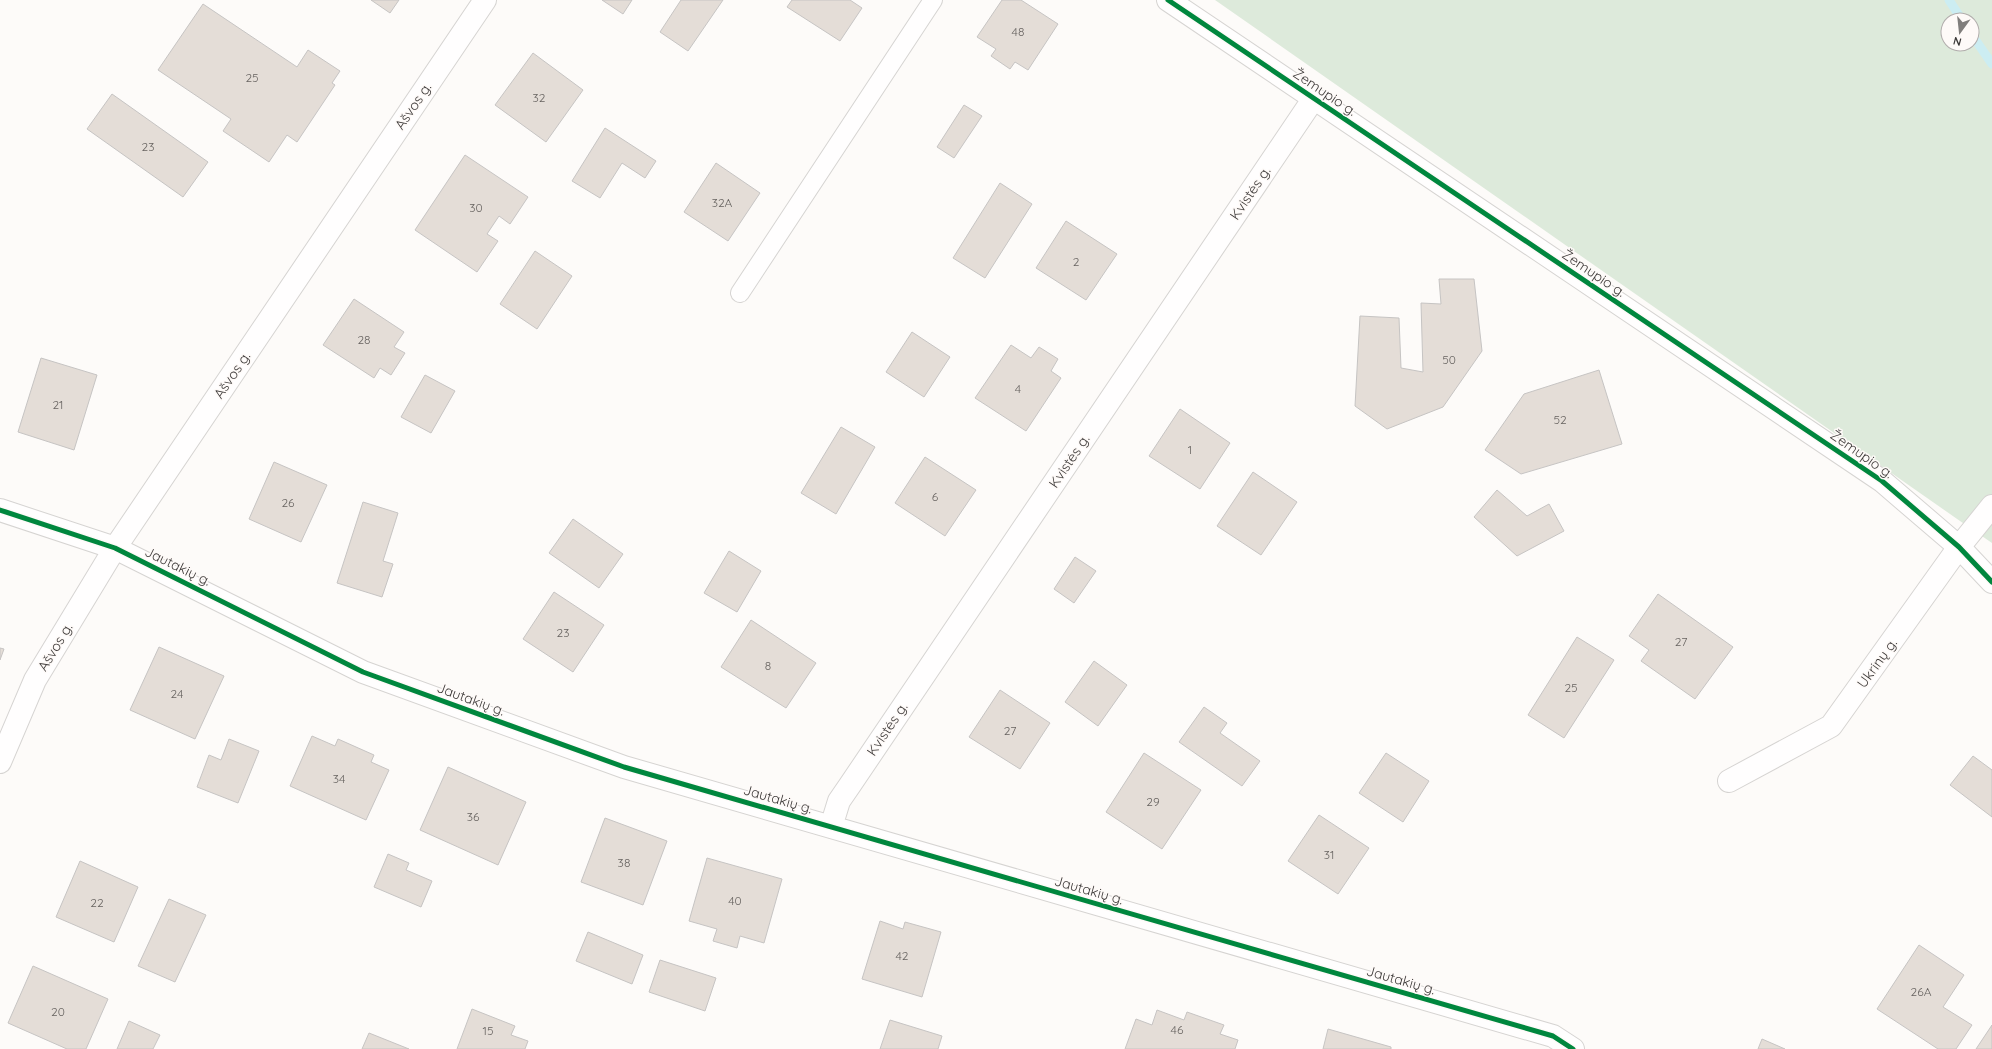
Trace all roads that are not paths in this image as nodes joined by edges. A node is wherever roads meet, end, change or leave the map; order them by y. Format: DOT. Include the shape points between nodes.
graph roads {
  1 [pos="485,0"];
  2 [pos="933,0"];
  3 [pos="1168,0"];
  4 [pos="1314,98"];
  5 [pos="740,293"];
  6 [pos="1992,506"];
  7 [pos="0,510"];
  8 [pos="1959,547"];
  9 [pos="115,548"];
  10 [pos="1992,582"];
  11 [pos="0,762"];
  12 [pos="1729,781"];
  13 [pos="831,827"];
  14 [pos="1573,1049"];
  1 -- 9 [label="street, Ašvos g."];
  2 -- 5 [label="lane"];
  3 -- 4 [label="street, Žemupio g."];
  4 -- 8 [label="street, Žemupio g." via="1882,481"];
  4 -- 13 [label="street, Kvistės g." via="839,801"];
  6 -- 8 [label="street, Ukrinų g."];
  7 -- 9 [label="street, Jautakių g."];
  8 -- 10 [label="street, Žemupio g."];
  8 -- 12 [label="street, Ukrinų g." via="1831,726"];
  9 -- 11 [label="street, Ašvos g." via="35,680"];
  9 -- 13 [label="street, Jautakių g." via="363,672 624,767"];
  13 -- 14 [label="street, Jautakių g." via="1553,1036"];
}
